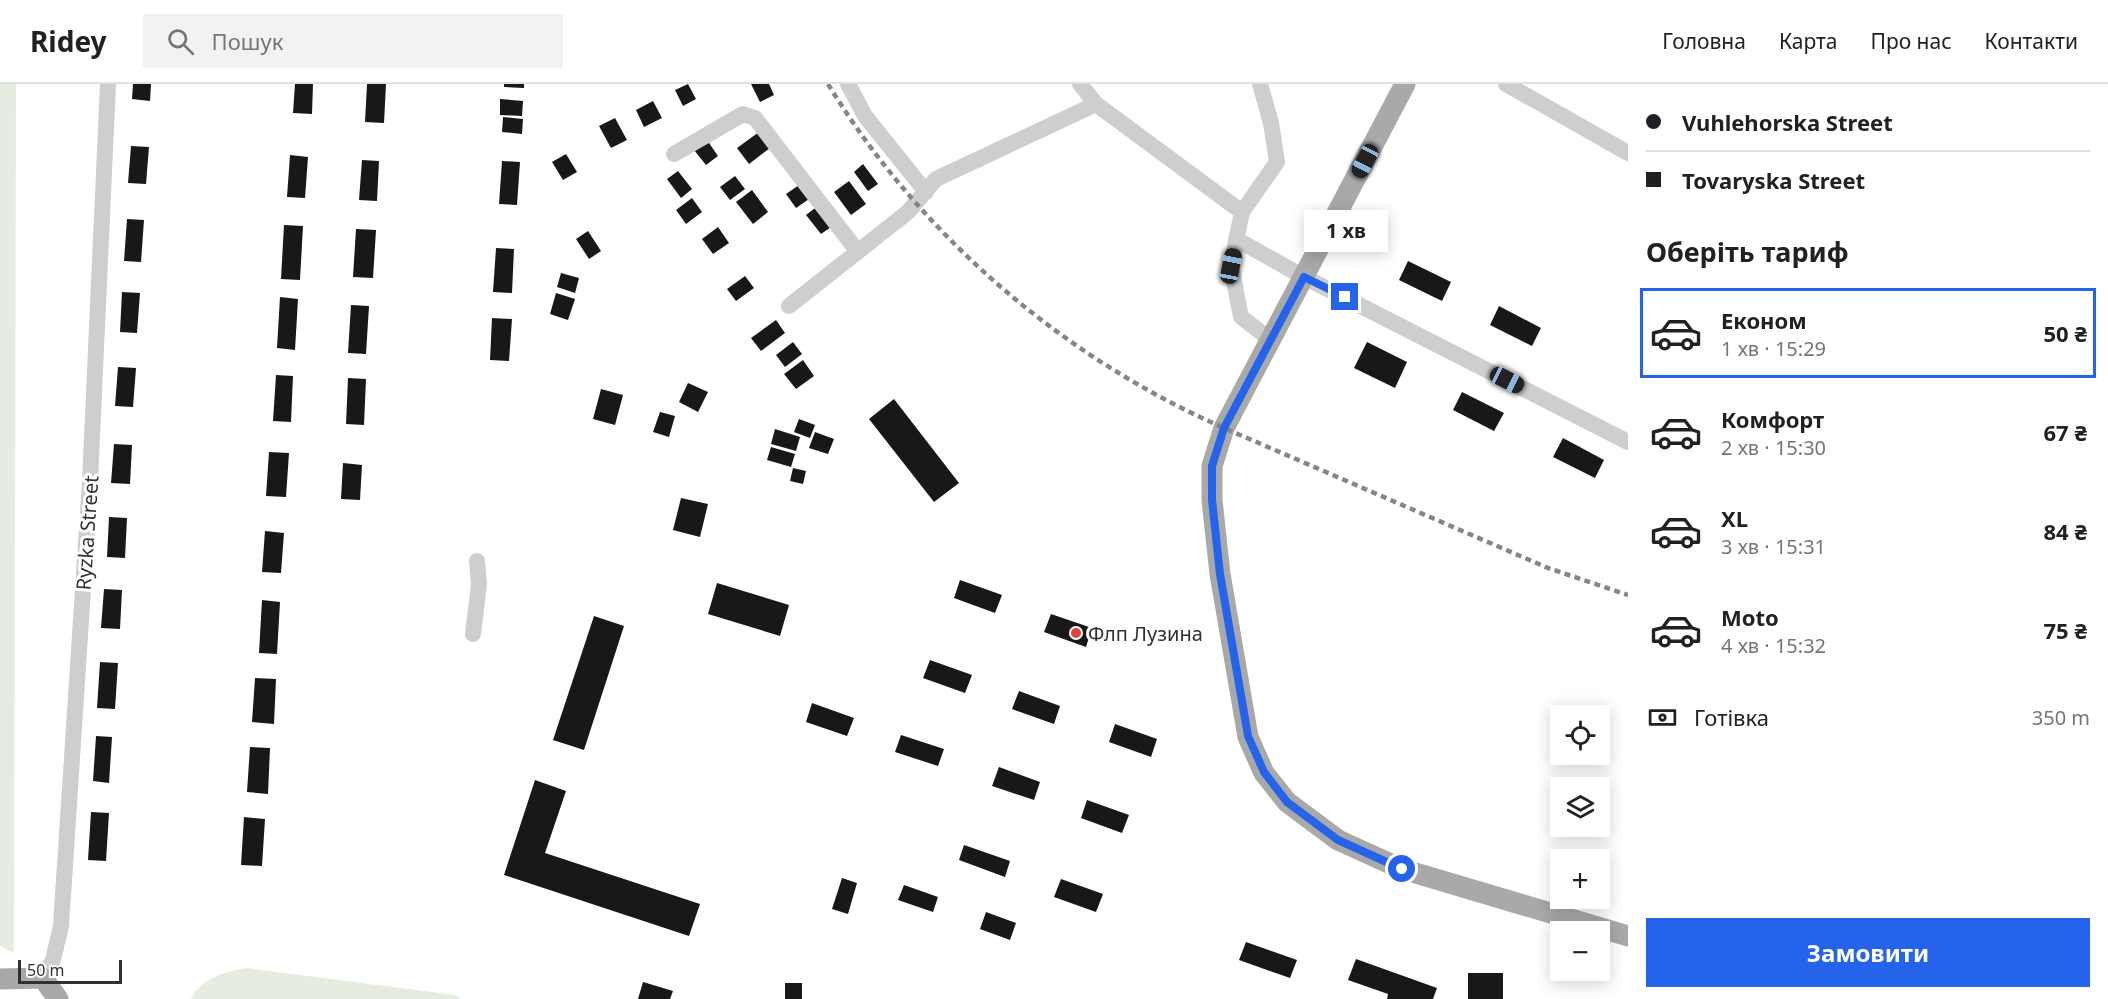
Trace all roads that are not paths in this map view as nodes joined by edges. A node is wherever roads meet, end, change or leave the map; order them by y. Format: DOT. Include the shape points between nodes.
graph roads {
  1 [pos="108,84"];
  2 [pos="848,84"];
  3 [pos="1080,84"];
  4 [pos="1260,84"];
  5 [pos="1405,84"];
  6 [pos="1506,84"];
  7 [pos="1096,104"];
  8 [pos="1628,153"];
  9 [pos="674,154"];
  10 [pos="926,192"];
  11 [pos="1242,212"];
  12 [pos="1236,239"];
  13 [pos="858,252"];
  14 [pos="1304,277"];
  15 [pos="789,306"];
  16 [pos="1271,340"];
  17 [pos="1628,442"];
  18 [pos="477,561"];
  19 [pos="474,634"];
  20 [pos="1628,936"];
  21 [pos="43,978"];
  22 [pos="0,979"];
  23 [pos="58,999"];
  1 -- 21 [label="street, Ryzka Street" via="90,482 61,926 53,960"];
  2 -- 10 [label="street" via="865,116"];
  3 -- 7 [label="street"];
  4 -- 11 [label="street" via="1277,162"];
  5 -- 14 [label="main road"];
  6 -- 8 [label="street"];
  7 -- 10 [label="street" via="936,180"];
  7 -- 11 [label="street"];
  9 -- 13 [label="street" via="742,114 755,118"];
  10 -- 13 [label="street" via="908,212"];
  11 -- 12 [label="street"];
  12 -- 14 [label="street"];
  12 -- 16 [label="street" via="1231,266 1241,317"];
  13 -- 15 [label="street"];
  14 -- 16 [label="main road"];
  14 -- 17 [label="street"];
  16 -- 20 [label="main road" via="1224,428 1212,466 1220,574 1248,736 1264,772 1287,802 1338,840 1402,869"];
  18 -- 19 [label="street"];
  21 -- 22 [label="main road"];
  21 -- 23 [label="main road"];
}
